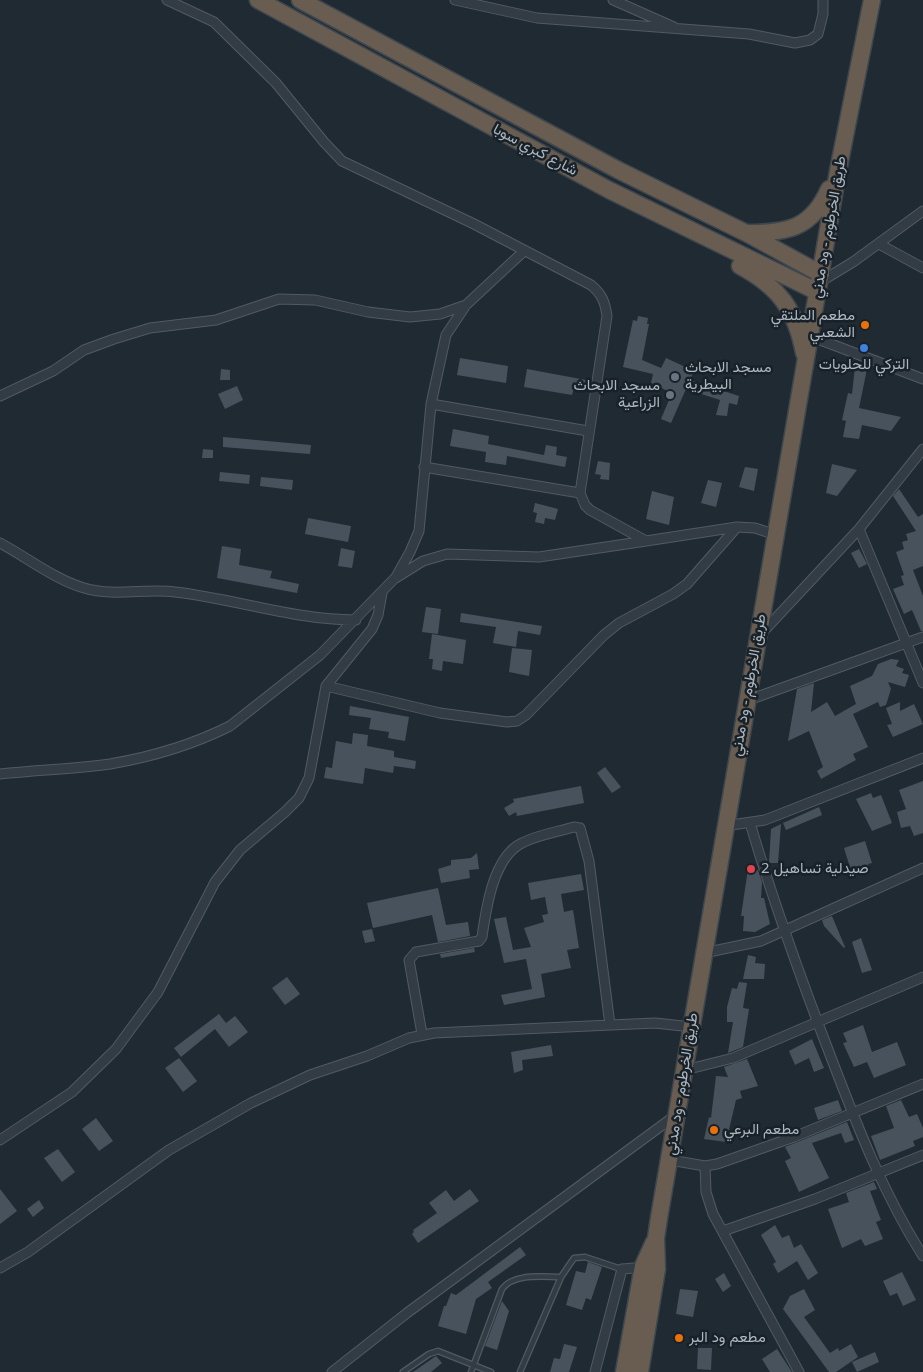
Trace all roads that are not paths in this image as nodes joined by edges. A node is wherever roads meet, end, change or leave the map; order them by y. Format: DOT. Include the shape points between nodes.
graph roads {
  1 [pos="167,0"];
  2 [pos="258,0"];
  3 [pos="300,0"];
  4 [pos="455,0"];
  5 [pos="612,0"];
  6 [pos="823,0"];
  7 [pos="872,0"];
  8 [pos="680,30"];
  9 [pos="527,122"];
  10 [pos="518,140"];
  11 [pos="563,141"];
  12 [pos="554,160"];
  13 [pos="838,171"];
  14 [pos="923,211"];
  15 [pos="690,230"];
  16 [pos="746,233"];
  17 [pos="879,244"];
  18 [pos="524,251"];
  19 [pos="923,268"];
  20 [pos="820,283"];
  21 [pos="466,305"];
  22 [pos="810,336"];
  23 [pos="806,364"];
  24 [pos="923,379"];
  25 [pos="0,396"];
  26 [pos="431,404"];
  27 [pos="588,431"];
  28 [pos="923,449"];
  29 [pos="424,467"];
  30 [pos="580,493"];
  31 [pos="737,527"];
  32 [pos="859,528"];
  33 [pos="776,535"];
  34 [pos="646,541"];
  35 [pos="0,543"];
  36 [pos="394,580"];
  37 [pos="382,593"];
  38 [pos="356,620"];
  39 [pos="923,637"];
  40 [pos="756,639"];
  41 [pos="906,643"];
  42 [pos="923,682"];
  43 [pos="326,686"];
  44 [pos="746,701"];
  45 [pos="923,758"];
  46 [pos="0,774"];
  47 [pos="750,823"];
  48 [pos="725,826"];
  49 [pos="923,868"];
  50 [pos="784,932"];
  51 [pos="704,953"];
  52 [pos="923,977"];
  53 [pos="817,1021"];
  54 [pos="610,1025"];
  55 [pos="692,1027"];
  56 [pos="422,1034"];
  57 [pos="684,1070"];
  58 [pos="923,1084"];
  59 [pos="852,1112"];
  60 [pos="677,1115"];
  61 [pos="0,1140"];
  62 [pos="923,1155"];
  63 [pos="670,1160"];
  64 [pos="706,1166"];
  65 [pos="877,1174"];
  66 [pos="723,1231"];
  67 [pos="923,1256"];
  68 [pos="650,1267"];
  69 [pos="0,1268"];
  70 [pos="622,1269"];
  71 [pos="561,1277"];
  72 [pos="473,1366"];
  73 [pos="332,1372"];
  74 [pos="403,1372"];
  75 [pos="471,1372"];
  76 [pos="491,1372"];
  77 [pos="520,1372"];
  78 [pos="595,1372"];
  79 [pos="624,1372"];
  80 [pos="640,1372"];
  81 [pos="799,1372"];
  1 -- 18 [label="street" via="214,22 276,83 342,161"];
  2 -- 10 [label="highway, شارع كبري سوبا"];
  3 -- 9 [label="highway, شارع كبري سوبا"];
  4 -- 8 [label="street" via="537,18"];
  5 -- 8 [label="street"];
  6 -- 8 [label="street" via="824,14 818,34 803,42 749,34"];
  7 -- 13 [label="highway, طريق الخرطوم - ود مدني"];
  9 -- 10 [label="highway"];
  9 -- 11 [label="highway, شارع كبري سوبا"];
  10 -- 12 [label="highway, شارع كبري سوبا"];
  11 -- 12 [label="highway"];
  11 -- 16 [label="highway, شارع كبري سوبا"];
  12 -- 15 [label="highway, شارع كبري سوبا"];
  13 -- 16 [label="highway" via="819,210 804,223 780,231"];
  13 -- 20 [label="highway, طريق الخرطوم - ود مدني"];
  14 -- 17 [label="street"];
  15 -- 20 [label="highway, شارع كبري سوبا"];
  15 -- 23 [label="highway" via="711,250 755,275 780,295 795,319"];
  16 -- 20 [label="highway, شارع كبري سوبا"];
  17 -- 19 [label="street"];
  17 -- 20 [label="street"];
  18 -- 21 [label="street"];
  18 -- 27 [label="street" via="591,285 606,304 607,316"];
  20 -- 22 [label="highway, طريق الخرطوم - ود مدني"];
  21 -- 25 [label="street" via="440,314 410,317 315,300 279,300 216,320 150,328 114,339 84,350 47,374"];
  21 -- 26 [label="street" via="446,335"];
  22 -- 23 [label="highway, طريق الخرطوم - ود مدني"];
  22 -- 24 [label="street"];
  23 -- 33 [label="highway, طريق الخرطوم - ود مدني"];
  26 -- 27 [label="street"];
  26 -- 29 [label="street"];
  27 -- 30 [label="street"];
  28 -- 32 [label="street"];
  29 -- 30 [label="street"];
  29 -- 36 [label="street" via="419,531"];
  30 -- 34 [label="street" via="584,505 590,510"];
  31 -- 33 [label="street" via="755,528"];
  31 -- 34 [label="street"];
  31 -- 43 [label="street" via="687,584 604,634 526,716 516,721 440,713"];
  32 -- 40 [label="street"];
  32 -- 41 [label="street"];
  33 -- 40 [label="highway, طريق الخرطوم - ود مدني"];
  34 -- 36 [label="street" via="539,557 447,554 423,561"];
  35 -- 38 [label="street" via="69,582 95,591 120,594 177,592 308,617"];
  36 -- 37 [label="street"];
  37 -- 38 [label="street"];
  37 -- 43 [label="street" via="372,629"];
  38 -- 46 [label="street" via="320,656 230,726 214,734 109,764"];
  39 -- 41 [label="street"];
  40 -- 44 [label="highway, طريق الخرطوم - ود مدني"];
  41 -- 42 [label="street"];
  41 -- 44 [label="street"];
  43 -- 61 [label="street" via="308,778 298,798 240,850 215,882 158,992 116,1049 72,1092"];
  44 -- 48 [label="highway, طريق الخرطوم - ود مدني"];
  45 -- 47 [label="street" via="806,806"];
  47 -- 48 [label="street"];
  47 -- 50 [label="street"];
  48 -- 51 [label="highway, طريق الخرطوم - ود مدني"];
  49 -- 50 [label="street"];
  50 -- 51 [label="street" via="752,944"];
  50 -- 53 [label="street"];
  51 -- 55 [label="highway, طريق الخرطوم - ود مدني"];
  52 -- 53 [label="street"];
  53 -- 57 [label="street" via="733,1058"];
  53 -- 59 [label="street"];
  54 -- 55 [label="street" via="654,1023"];
  54 -- 56 [label="street"];
  54 -- 56 [label="street" via="589,861 583,834 580,828 574,827 522,842 507,855 489,891 479,941 411,955 409,960"];
  55 -- 57 [label="highway, طريق الخرطوم - ود مدني"];
  56 -- 69 [label="street" via="310,1075 192,1135 28,1252"];
  57 -- 60 [label="highway, طريق الخرطوم - ود مدني"];
  58 -- 59 [label="street"];
  59 -- 64 [label="street" via="794,1137"];
  59 -- 65 [label="street"];
  60 -- 63 [label="highway, طريق الخرطوم - ود مدني"];
  60 -- 73 [label="street" via="407,1313"];
  62 -- 65 [label="street"];
  63 -- 64 [label="street"];
  63 -- 68 [label="highway, طريق الخرطوم - ود مدني"];
  64 -- 66 [label="street" via="708,1202"];
  65 -- 66 [label="street" via="782,1212"];
  65 -- 67 [label="street"];
  66 -- 81 [label="street"];
  68 -- 70 [label="street"];
  68 -- 79 [label="highway"];
  68 -- 80 [label="highway"];
  70 -- 71 [label="lane" via="579,1256"];
  70 -- 78 [label="street"];
  71 -- 72 [label="lane" via="528,1278 506,1284"];
  71 -- 77 [label="lane"];
  72 -- 74 [label="lane" via="438,1351"];
  72 -- 75 [label="lane"];
  72 -- 76 [label="lane"];
}
